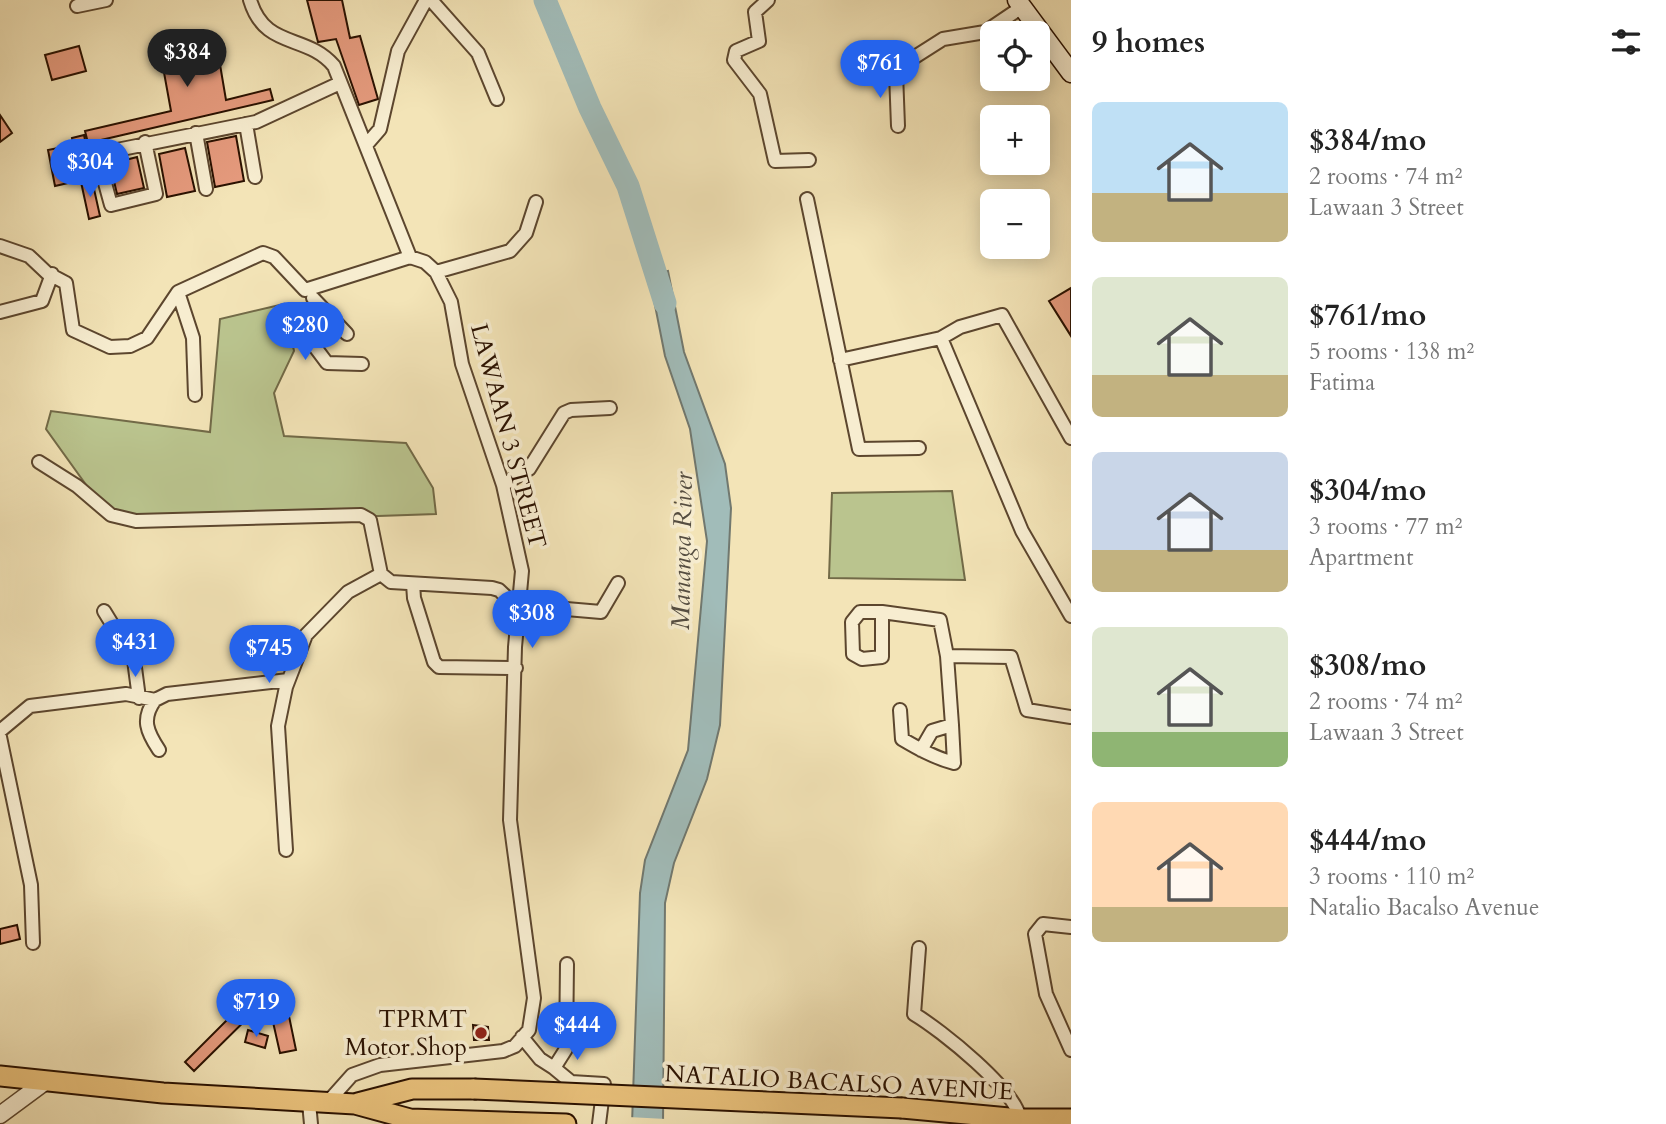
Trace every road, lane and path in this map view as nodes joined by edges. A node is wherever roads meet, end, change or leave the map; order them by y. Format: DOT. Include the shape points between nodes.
graph roads {
  1 [pos="106,0"];
  2 [pos="250,0"];
  3 [pos="429,0"];
  4 [pos="768,0"];
  5 [pos="1019,4"];
  6 [pos="77,6"];
  7 [pos="1071,73"];
  8 [pos="340,83"];
  9 [pos="497,99"];
  10 [pos="246,124"];
  11 [pos="898,126"];
  12 [pos="196,132"];
  13 [pos="145,142"];
  14 [pos="367,144"];
  15 [pos="809,160"];
  16 [pos="99,161"];
  17 [pos="70,166"];
  18 [pos="255,177"];
  19 [pos="206,189"];
  20 [pos="807,200"];
  21 [pos="536,202"];
  22 [pos="0,246"];
  23 [pos="410,257"];
  24 [pos="436,272"];
  25 [pos="52,274"];
  26 [pos="178,292"];
  27 [pos="310,295"];
  28 [pos="0,312"];
  29 [pos="347,334"];
  30 [pos="942,338"];
  31 [pos="839,360"];
  32 [pos="362,364"];
  33 [pos="195,395"];
  34 [pos="610,408"];
  35 [pos="1071,438"];
  36 [pos="919,448"];
  37 [pos="38,461"];
  38 [pos="503,485"];
  39 [pos="381,574"];
  40 [pos="618,583"];
  41 [pos="412,584"];
  42 [pos="520,608"];
  43 [pos="104,611"];
  44 [pos="882,612"];
  45 [pos="1071,616"];
  46 [pos="947,656"];
  47 [pos="516,668"];
  48 [pos="288,680"];
  49 [pos="139,698"];
  50 [pos="155,700"];
  51 [pos="900,710"];
  52 [pos="1071,717"];
  53 [pos="952,726"];
  54 [pos="0,731"];
  55 [pos="0,737"];
  56 [pos="159,750"];
  57 [pos="920,750"];
  58 [pos="286,850"];
  59 [pos="1071,927"];
  60 [pos="33,943"];
  61 [pos="919,948"];
  62 [pos="567,964"];
  63 [pos="522,1037"];
  64 [pos="1071,1049"];
  65 [pos="554,1068"];
  66 [pos="0,1076"];
  67 [pos="46,1081"];
  68 [pos="318,1103"];
  69 [pos="355,1104"];
  70 [pos="0,1115"];
  71 [pos="937,1118"];
  72 [pos="1020,1119"];
  73 [pos="1071,1119"];
  74 [pos="311,1124"];
  75 [pos="566,1124"];
  76 [pos="599,1124"];
  1 -- 6 [label="street"];
  2 -- 8 [label="street" via="256,20 273,33 323,54"];
  3 -- 9 [label="street" via="478,53"];
  3 -- 14 [label="street" via="398,51 380,128"];
  4 -- 15 [label="street" via="755,12 759,41 736,51 734,61 760,93 775,161"];
  5 -- 7 [label="main road"];
  5 -- 11 [label="street" via="985,32 943,39 899,67"];
  8 -- 10 [label="street"];
  8 -- 14 [label="street"];
  10 -- 12 [label="street"];
  10 -- 18 [label="street"];
  12 -- 13 [label="street"];
  12 -- 19 [label="street"];
  13 -- 16 [label="street" via="97,154"];
  13 -- 16 [label="street" via="156,194 110,205"];
  14 -- 23 [label="street"];
  16 -- 17 [label="street"];
  20 -- 31 [label="street"];
  21 -- 24 [label="street" via="526,233 510,251"];
  22 -- 25 [label="street" via="29,256"];
  23 -- 24 [label="street"];
  23 -- 27 [label="street"];
  24 -- 38 [label="street, LAWAAN 3 STREET" via="451,302 462,364"];
  25 -- 26 [label="street" via="66,283 73,330 110,347 130,346 147,338"];
  25 -- 28 [label="street" via="42,301"];
  26 -- 27 [label="street" via="263,253 274,257"];
  26 -- 33 [label="street" via="193,338"];
  27 -- 29 [label="street"];
  27 -- 32 [label="street" via="315,347 327,363"];
  30 -- 31 [label="street"];
  30 -- 35 [label="street" via="960,327 1002,315"];
  30 -- 45 [label="street" via="1022,531"];
  31 -- 36 [label="street" via="859,449"];
  34 -- 38 [label="street" via="564,413 529,469"];
  37 -- 39 [label="street" via="111,515 136,521 361,515 370,520"];
  38 -- 42 [label="street, LAWAAN 3 STREET" via="522,571"];
  39 -- 41 [label="street" via="391,582"];
  39 -- 48 [label="street" via="348,592 306,635"];
  40 -- 42 [label="street" via="601,612"];
  41 -- 42 [label="street" via="492,588"];
  41 -- 47 [label="street" via="434,663 439,667"];
  42 -- 47 [label="street, LAWAAN 3 STREET"];
  43 -- 49 [label="street" via="134,660"];
  44 -- 46 [label="street" via="940,620"];
  46 -- 52 [label="street" via="1011,657 1027,710"];
  46 -- 53 [label="street"];
  47 -- 63 [label="street, LAWAAN 3 STREET" via="510,820 534,998 528,1030"];
  48 -- 50 [label="street" via="167,694"];
  48 -- 58 [label="street" via="278,726"];
  49 -- 50 [label="street"];
  49 -- 54 [label="street" via="127,694 30,706"];
  50 -- 56 [label="street" via="146,722"];
  51 -- 57 [label="street" via="902,739"];
  53 -- 57 [label="street" via="932,731"];
  53 -- 57 [label="street" via="954,763"];
  55 -- 60 [label="street" via="31,885"];
  59 -- 64 [label="street" via="1043,924 1035,934 1046,994"];
  61 -- 72 [label="street" via="914,1014 1003,1087 1018,1107"];
  62 -- 65 [label="street" via="566,1049"];
  63 -- 65 [label="street"];
  63 -- 68 [label="street" via="503,1051 380,1065 352,1075"];
  65 -- 76 [label="street" via="571,1082 604,1084"];
  66 -- 67 [label="main road, NATALIO BACALSO AVENUE"];
  67 -- 68 [label="main road, NATALIO BACALSO AVENUE"];
  67 -- 70 [label="street"];
  68 -- 69 [label="main road, NATALIO BACALSO AVENUE"];
  68 -- 74 [label="street"];
  69 -- 71 [label="main road, NATALIO BACALSO AVENUE, bridge" via="412,1089 474,1089 902,1108"];
  69 -- 75 [label="main road, NATALIO BACALSO AVENUE" via="410,1119"];
  71 -- 72 [label="main road, NATALIO BACALSO AVENUE"];
  72 -- 73 [label="main road, NATALIO BACALSO AVENUE"];
}
